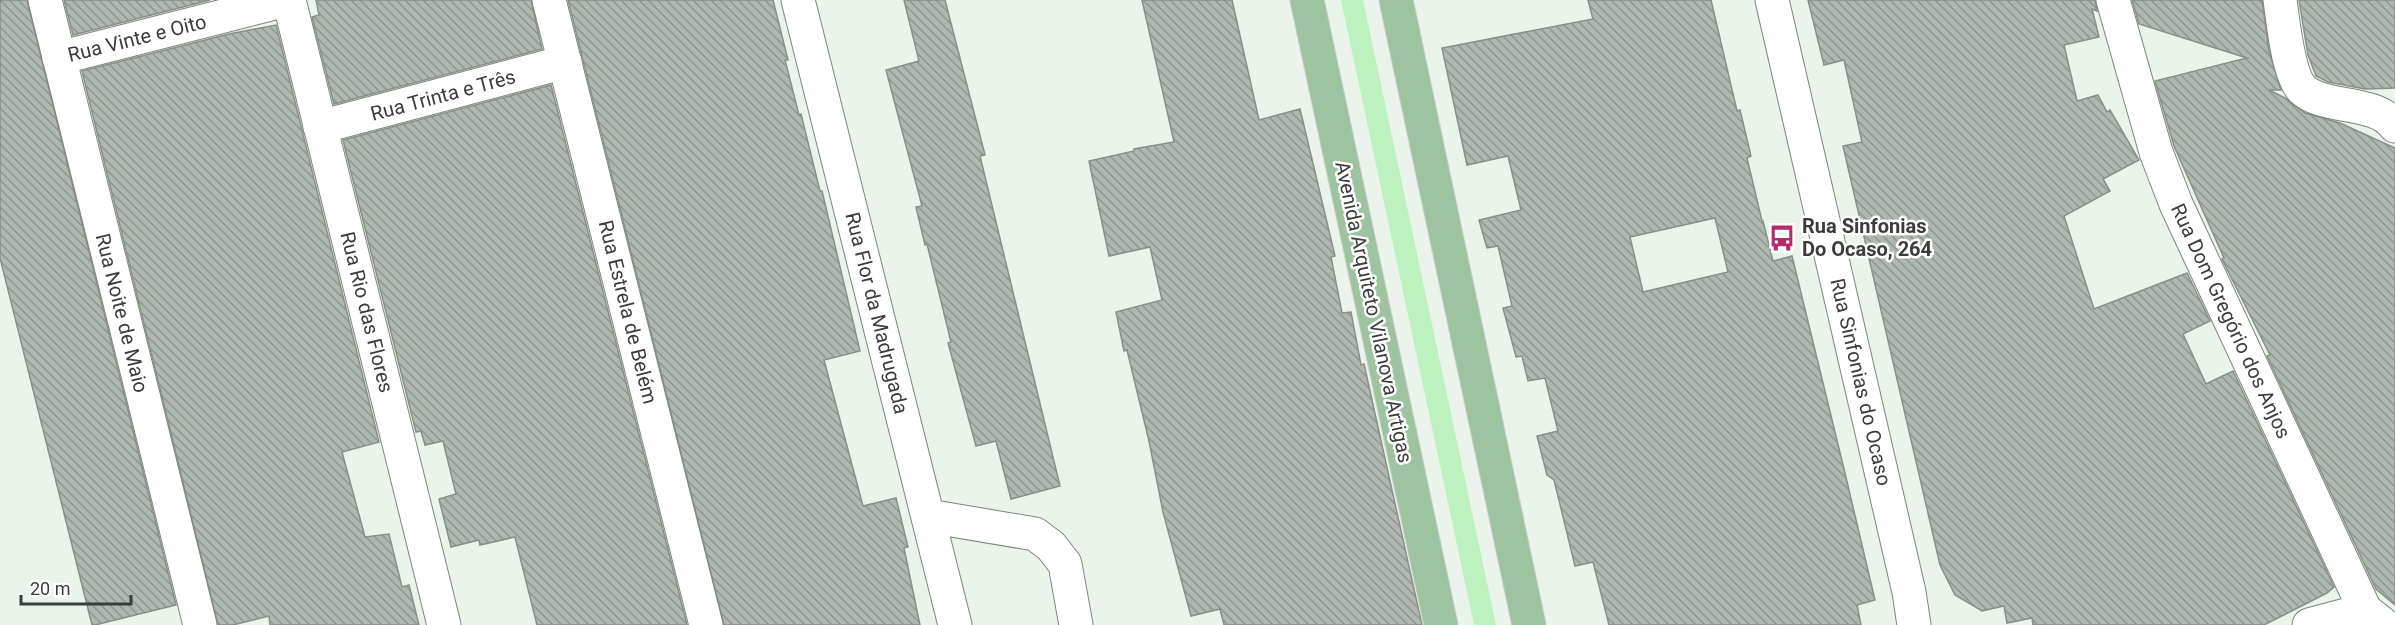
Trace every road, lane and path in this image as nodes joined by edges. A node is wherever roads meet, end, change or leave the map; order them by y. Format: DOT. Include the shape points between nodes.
graph roads {
  1 [pos="45,0"];
  2 [pos="287,0"];
  3 [pos="549,0"];
  4 [pos="798,0"];
  5 [pos="1306,0"];
  6 [pos="1396,0"];
  7 [pos="1772,0"];
  8 [pos="2113,0"];
  9 [pos="2280,0"];
  10 [pos="59,58"];
  11 [pos="565,62"];
  12 [pos="2395,126"];
  13 [pos="320,127"];
  14 [pos="928,516"];
  15 [pos="2374,618"];
  16 [pos="200,625"];
  17 [pos="444,625"];
  18 [pos="706,625"];
  19 [pos="955,625"];
  20 [pos="1076,625"];
  21 [pos="1441,625"];
  22 [pos="1529,625"];
  23 [pos="1914,625"];
  24 [pos="2309,625"];
  1 -- 10 [label="street, Rua Noite de Maio"];
  2 -- 10 [label="street, Rua Vinte e Oito"];
  2 -- 13 [label="street, Rua Rio das Flores"];
  3 -- 11 [label="street, Rua Estrela de Belém"];
  4 -- 14 [label="street, Rua Flor da Madrugada"];
  5 -- 21 [label="main road, Avenida Arquiteto Vilanova Artigas"];
  6 -- 22 [label="main road"];
  7 -- 23 [label="street, Rua Sinfonias do Ocaso"];
  8 -- 15 [label="street, Rua Dom Gregório dos Anjos" via="2156,152 2176,204"];
  9 -- 12 [label="street" via="2290,65 2302,89 2325,100 2359,106 2391,120"];
  10 -- 16 [label="street, Rua Noite de Maio"];
  11 -- 13 [label="street, Rua Trinta e Três"];
  11 -- 18 [label="street, Rua Estrela de Belém"];
  13 -- 17 [label="street, Rua Rio das Flores"];
  14 -- 19 [label="street, Rua Flor da Madrugada"];
  14 -- 20 [label="street" via="1035,534 1065,564"];
  15 -- 24 [label="street"];
}
